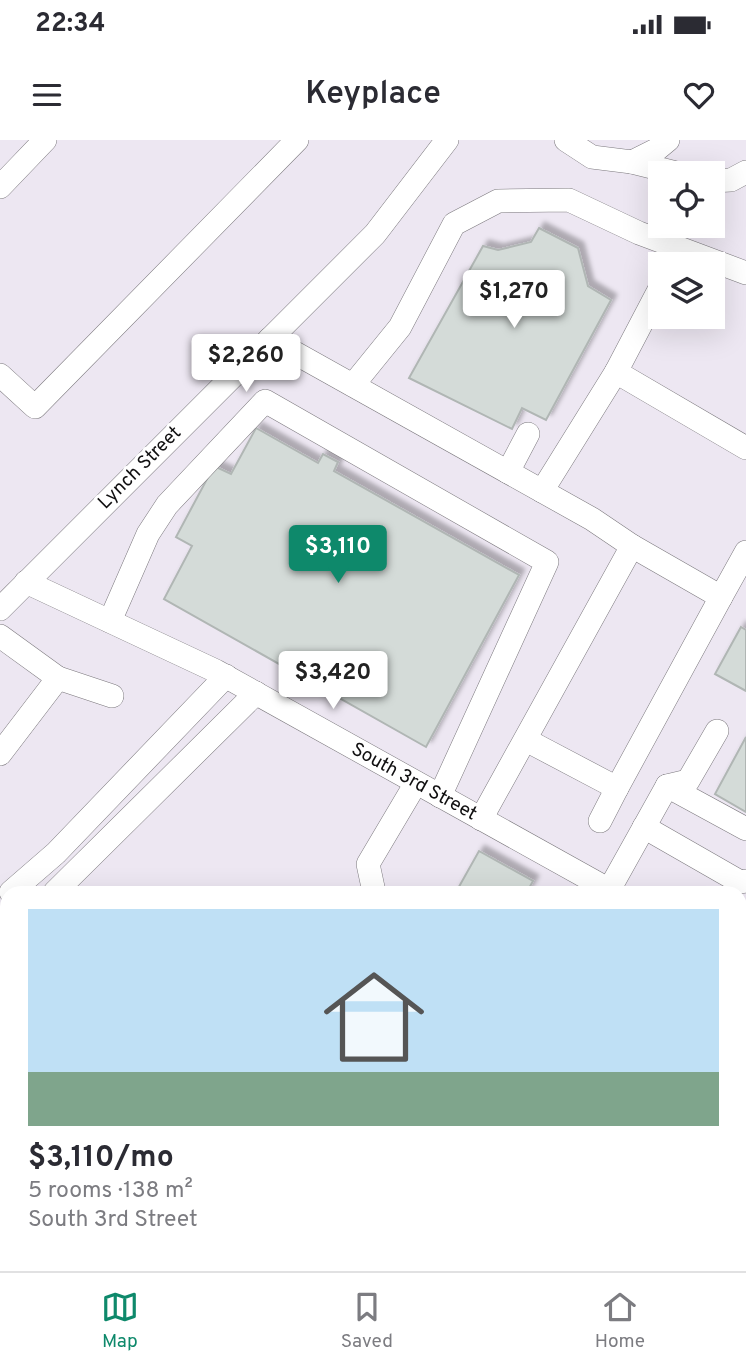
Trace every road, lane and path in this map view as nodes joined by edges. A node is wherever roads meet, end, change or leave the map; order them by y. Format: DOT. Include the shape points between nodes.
graph roads {
  1 [pos="45,140"];
  2 [pos="297,140"];
  3 [pos="447,140"];
  4 [pos="566,140"];
  5 [pos="668,140"];
  6 [pos="632,162"];
  7 [pos="648,166"];
  8 [pos="746,172"];
  9 [pos="725,180"];
  10 [pos="0,187"];
  11 [pos="670,252"];
  12 [pos="725,268"];
  13 [pos="746,273"];
  14 [pos="648,311"];
  15 [pos="270,339"];
  16 [pos="616,372"];
  17 [pos="0,375"];
  18 [pos="353,385"];
  19 [pos="528,434"];
  20 [pos="746,447"];
  21 [pos="508,472"];
  22 [pos="542,491"];
  23 [pos="632,547"];
  24 [pos="746,552"];
  25 [pos="26,582"];
  26 [pos="720,597"];
  27 [pos="0,609"];
  28 [pos="110,621"];
  29 [pos="0,636"];
  30 [pos="226,676"];
  31 [pos="58,678"];
  32 [pos="256,693"];
  33 [pos="112,696"];
  34 [pos="717,731"];
  35 [pos="526,740"];
  36 [pos="0,754"];
  37 [pos="416,783"];
  38 [pos="667,786"];
  39 [pos="617,788"];
  40 [pos="440,796"];
  41 [pos="481,819"];
  42 [pos="600,821"];
  43 [pos="645,827"];
  44 [pos="746,829"];
  45 [pos="746,881"];
  46 [pos="18,886"];
  47 [pos="61,886"];
  48 [pos="373,886"];
  49 [pos="602,886"];
  50 [pos="614,886"];
  1 -- 10 [label="street"];
  2 -- 17 [label="street" via="35,407"];
  3 -- 15 [label="street, Lynch Street" via="375,234"];
  4 -- 6 [label="street" via="592,157"];
  5 -- 6 [label="street"];
  6 -- 7 [label="street"];
  8 -- 9 [label="street"];
  11 -- 18 [label="street" via="569,201 498,201 454,224 400,327"];
  12 -- 13 [label="street"];
  14 -- 16 [label="street"];
  15 -- 18 [label="street"];
  15 -- 25 [label="street, Lynch Street"];
  16 -- 20 [label="street"];
  16 -- 22 [label="street"];
  18 -- 21 [label="street"];
  19 -- 21 [label="street"];
  21 -- 22 [label="street"];
  22 -- 23 [label="street"];
  23 -- 26 [label="street"];
  23 -- 35 [label="street"];
  24 -- 26 [label="street"];
  25 -- 27 [label="street, Lynch Street"];
  25 -- 28 [label="street, South 3rd Street"];
  26 -- 39 [label="street"];
  28 -- 30 [label="street, South 3rd Street"];
  28 -- 40 [label="street" via="148,534 167,505 265,401 547,562"];
  29 -- 31 [label="street"];
  30 -- 32 [label="street, South 3rd Street"];
  30 -- 46 [label="street" via="56,853"];
  31 -- 33 [label="street"];
  31 -- 36 [label="street"];
  32 -- 37 [label="street, South 3rd Street"];
  32 -- 47 [label="street"];
  34 -- 38 [label="street" via="688,781"];
  35 -- 39 [label="street"];
  35 -- 41 [label="street"];
  37 -- 40 [label="street, South 3rd Street"];
  37 -- 48 [label="street" via="368,864"];
  38 -- 43 [label="street"];
  38 -- 44 [label="street"];
  39 -- 42 [label="street"];
  40 -- 41 [label="street, South 3rd Street"];
  41 -- 49 [label="street, South 3rd Street"];
  43 -- 45 [label="street" via="740,882"];
  43 -- 50 [label="street"];
}
